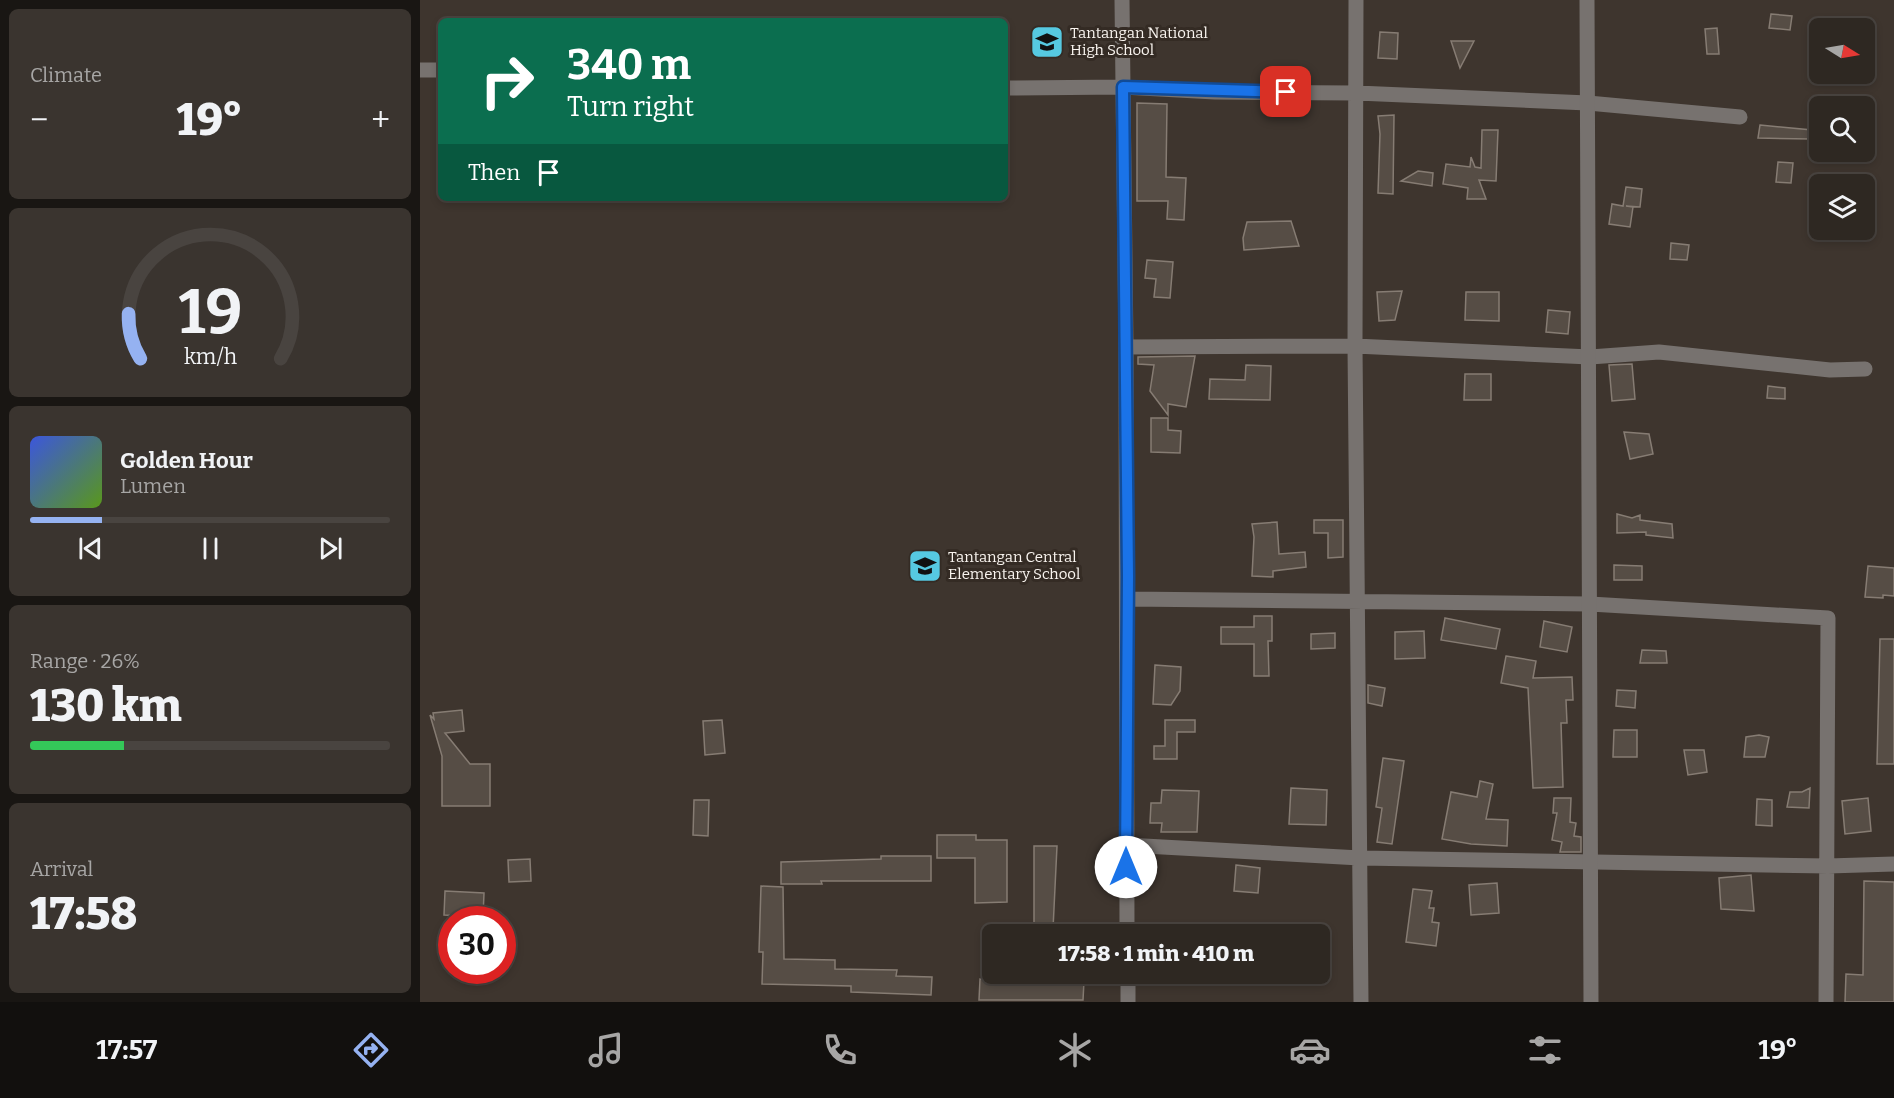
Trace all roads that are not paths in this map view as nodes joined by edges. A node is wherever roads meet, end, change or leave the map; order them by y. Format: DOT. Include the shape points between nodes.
graph roads {
  1 [pos="1122,0"];
  2 [pos="1356,0"];
  3 [pos="1587,0"];
  4 [pos="420,70"];
  5 [pos="438,70"];
  6 [pos="1123,87"];
  7 [pos="1008,88"];
  8 [pos="1357,93"];
  9 [pos="1588,103"];
  10 [pos="1740,117"];
  11 [pos="1355,345"];
  12 [pos="1126,347"];
  13 [pos="1590,357"];
  14 [pos="1865,369"];
  15 [pos="1128,599"];
  16 [pos="1357,602"];
  17 [pos="1590,604"];
  18 [pos="1126,845"];
  19 [pos="1360,858"];
  20 [pos="1592,861"];
  21 [pos="1894,864"];
  22 [pos="1828,866"];
  23 [pos="1127,924"];
  24 [pos="1128,984"];
  25 [pos="1128,1002"];
  26 [pos="1361,1002"];
  27 [pos="1591,1002"];
  28 [pos="1826,1002"];
  1 -- 6 [label="street"];
  2 -- 8 [label="street"];
  3 -- 9 [label="street"];
  4 -- 5 [label="street"];
  6 -- 7 [label="street"];
  6 -- 8 [label="street"];
  6 -- 12 [label="street"];
  8 -- 9 [label="street"];
  8 -- 11 [label="street"];
  9 -- 10 [label="street"];
  9 -- 13 [label="street"];
  11 -- 12 [label="street"];
  11 -- 13 [label="street"];
  11 -- 16 [label="street"];
  12 -- 15 [label="street"];
  13 -- 14 [label="street" via="1659,352 1830,370"];
  13 -- 17 [label="street"];
  15 -- 16 [label="street"];
  15 -- 18 [label="street"];
  16 -- 17 [label="street"];
  16 -- 19 [label="street"];
  17 -- 20 [label="street"];
  17 -- 22 [label="street" via="1828,618"];
  18 -- 19 [label="street"];
  18 -- 23 [label="street"];
  19 -- 20 [label="street"];
  19 -- 26 [label="street"];
  20 -- 22 [label="street"];
  20 -- 27 [label="street"];
  21 -- 22 [label="street"];
  22 -- 28 [label="street"];
  24 -- 25 [label="street"];
}
